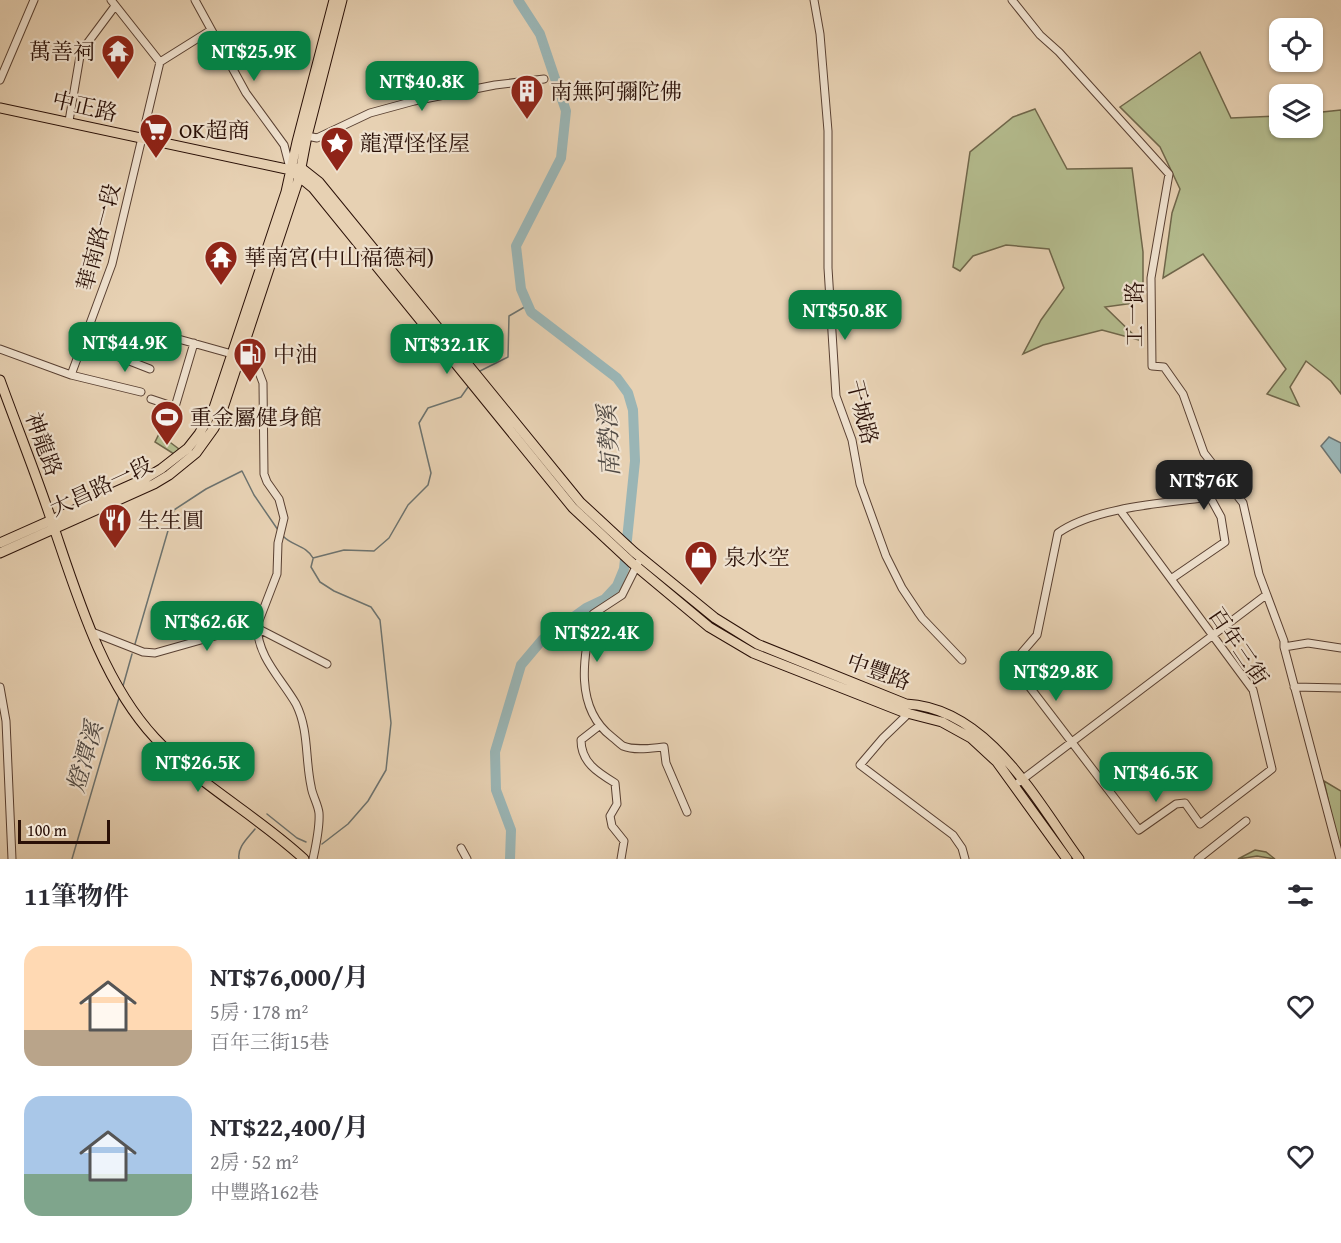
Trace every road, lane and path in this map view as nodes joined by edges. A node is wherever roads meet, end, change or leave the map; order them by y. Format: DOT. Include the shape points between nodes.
graph roads {
  1 [pos="34,0"];
  2 [pos="195,0"];
  3 [pos="334,0"];
  4 [pos="342,0"];
  5 [pos="814,0"];
  6 [pos="1012,0"];
  7 [pos="113,3"];
  8 [pos="211,30"];
  9 [pos="160,62"];
  10 [pos="0,80"];
  11 [pos="544,80"];
  12 [pos="0,108"];
  13 [pos="69,121"];
  14 [pos="307,136"];
  15 [pos="142,138"];
  16 [pos="296,169"];
  17 [pos="299,178"];
  18 [pos="157,333"];
  19 [pos="246,338"];
  20 [pos="194,343"];
  21 [pos="0,349"];
  22 [pos="109,353"];
  23 [pos="232,354"];
  24 [pos="150,369"];
  25 [pos="71,375"];
  26 [pos="0,380"];
  27 [pos="141,392"];
  28 [pos="151,399"];
  29 [pos="506,418"];
  30 [pos="1120,510"];
  31 [pos="53,525"];
  32 [pos="0,543"];
  33 [pos="0,553"];
  34 [pos="636,560"];
  35 [pos="1171,579"];
  36 [pos="1266,596"];
  37 [pos="257,628"];
  38 [pos="92,632"];
  39 [pos="1212,636"];
  40 [pos="1284,647"];
  41 [pos="1341,648"];
  42 [pos="962,660"];
  43 [pos="327,664"];
  44 [pos="0,687"];
  45 [pos="1294,687"];
  46 [pos="1341,688"];
  47 [pos="909,713"];
  48 [pos="599,726"];
  49 [pos="1071,742"];
  50 [pos="1018,782"];
  51 [pos="687,812"];
  52 [pos="1246,821"];
  53 [pos="461,848"];
  54 [pos="1070,857"];
  55 [pos="12,859"];
  56 [pos="304,859"];
  57 [pos="313,859"];
  58 [pos="467,859"];
  59 [pos="621,859"];
  60 [pos="965,859"];
  61 [pos="1198,859"];
  62 [pos="1340,859"];
  1 -- 10 [label="street"];
  2 -- 8 [label="street"];
  3 -- 16 [label="main road"];
  4 -- 14 [label="main road"];
  5 -- 42 [label="street, 干城路" via="828,131 828,268 836,396 852,440 860,484 886,556 922,618"];
  6 -- 36 [label="street, 工一路" via="1169,174 1151,278 1152,366 1164,367 1183,394 1204,453 1243,504"];
  7 -- 9 [label="street"];
  7 -- 13 [label="street" via="80,56"];
  8 -- 9 [label="street"];
  8 -- 16 [label="street" via="246,93 284,145"];
  9 -- 15 [label="street, 華南路一段"];
  11 -- 14 [label="street" via="414,101 370,113 317,138"];
  12 -- 13 [label="main road, 中正路"];
  13 -- 15 [label="main road, 中正路"];
  14 -- 16 [label="main road"];
  15 -- 16 [label="main road, 中正路"];
  15 -- 25 [label="street, 華南路一段" via="112,264"];
  16 -- 17 [label="main road"];
  16 -- 23 [label="main road, 大昌路一段"];
  16 -- 29 [label="main road" via="319,182"];
  17 -- 19 [label="main road, 大昌路一段"];
  17 -- 29 [label="main road" via="313,188"];
  18 -- 20 [label="street"];
  19 -- 31 [label="main road, 大昌路一段" via="221,414 196,453 154,484"];
  19 -- 37 [label="street" via="263,383 264,474 284,518 279,533 278,574"];
  20 -- 23 [label="street"];
  20 -- 28 [label="street" via="175,406"];
  21 -- 25 [label="street"];
  22 -- 24 [label="street"];
  23 -- 31 [label="main road, 大昌路一段" via="213,408 188,448 146,478"];
  25 -- 27 [label="street"];
  26 -- 31 [label="main road, 神龍路"];
  29 -- 34 [label="main road"];
  29 -- 34 [label="main road" via="573,508 616,549"];
  30 -- 35 [label="street, 百年三街"];
  30 -- 35 [label="street" via="1210,497 1221,518 1225,542"];
  30 -- 49 [label="street" via="1072,523 1058,533 1037,635 1012,664"];
  31 -- 32 [label="main road, 大昌路一段"];
  31 -- 33 [label="main road, 大昌路一段"];
  31 -- 38 [label="main road, 神龍路"];
  34 -- 47 [label="main road, 中豐路" via="709,627 753,653"];
  34 -- 48 [label="street" via="622,595 593,614 584,652 588,707"];
  34 -- 50 [label="main road, 中豐路" via="758,644 906,704 946,713 977,730 1004,755"];
  35 -- 39 [label="street, 百年三街"];
  36 -- 39 [label="street"];
  36 -- 40 [label="street, 工一路"];
  37 -- 38 [label="street" via="249,625 229,634 148,653"];
  37 -- 43 [label="street"];
  37 -- 57 [label="street" via="267,662 295,703 306,734 311,788 319,812"];
  38 -- 56 [label="main road, 神龍路" via="118,687 153,736 181,763"];
  39 -- 49 [label="street"];
  39 -- 49 [label="street, 百年三街" via="1253,690 1272,770 1200,824 1185,803 1176,804 1139,830"];
  40 -- 41 [label="street" via="1308,643"];
  40 -- 45 [label="street, 工一路"];
  44 -- 55 [label="street" via="6,721"];
  45 -- 46 [label="street"];
  45 -- 62 [label="street, 工一路"];
  47 -- 50 [label="main road, 中豐路" via="942,722 971,738"];
  47 -- 60 [label="street" via="860,765 953,835 963,848"];
  48 -- 51 [label="street" via="624,746 664,747 666,763"];
  48 -- 59 [label="street" via="581,740 581,752 586,761 615,783 617,804 610,816 612,826 624,841"];
  49 -- 50 [label="street"];
  50 -- 54 [label="main road, 中豐路"];
  52 -- 61 [label="street"];
  53 -- 58 [label="street"];
}
